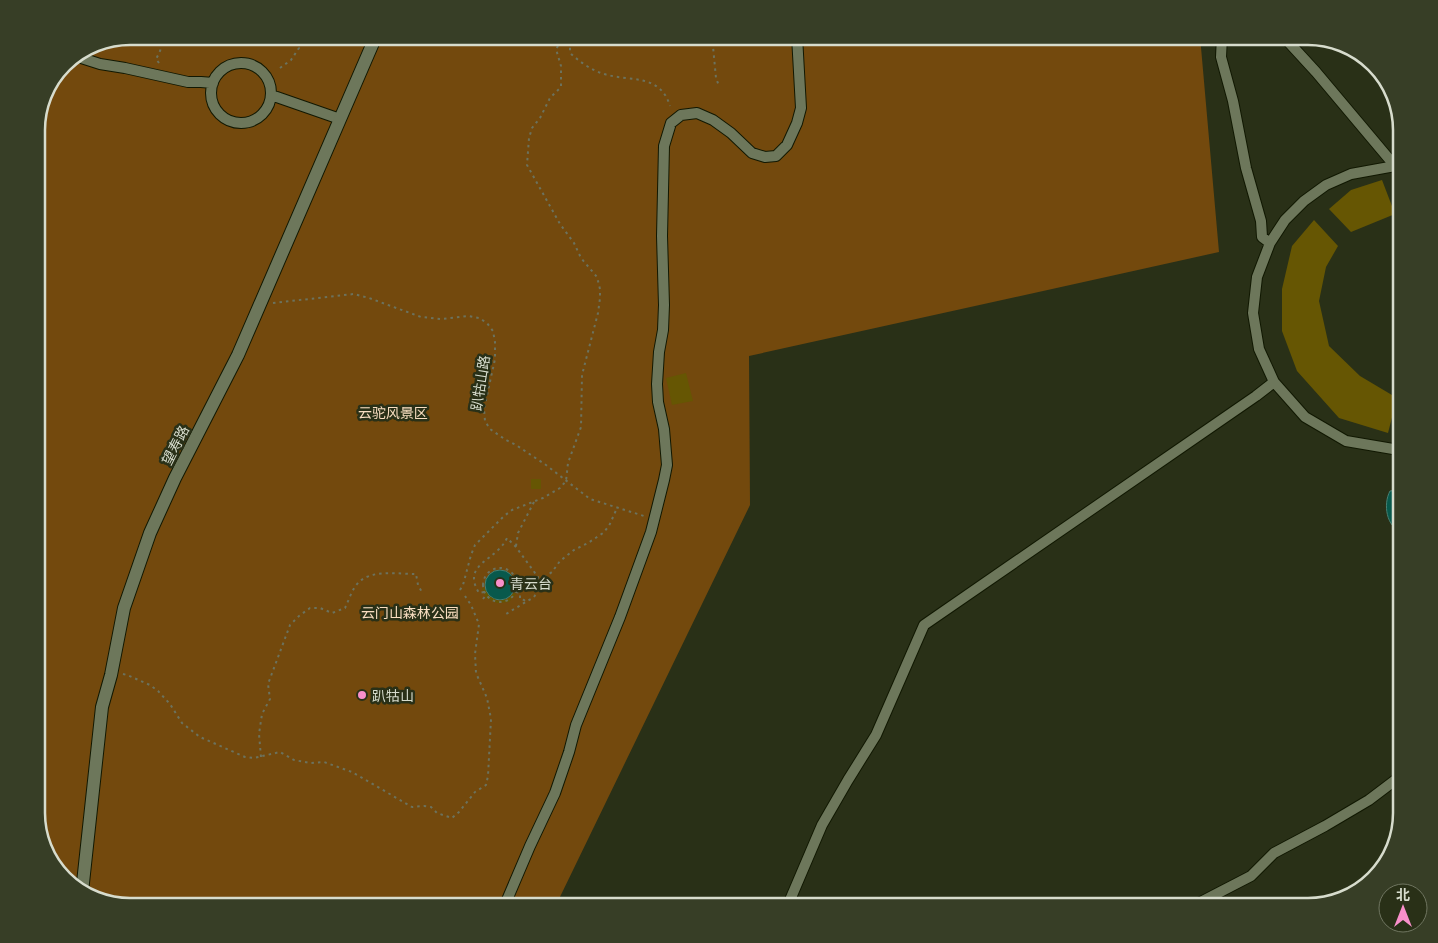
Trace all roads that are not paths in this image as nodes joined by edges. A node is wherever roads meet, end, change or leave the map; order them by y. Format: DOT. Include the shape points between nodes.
graph roads {
  1 [pos="372,45"];
  2 [pos="798,45"];
  3 [pos="1222,45"];
  4 [pos="1290,45"];
  5 [pos="84,59"];
  6 [pos="212,83"];
  7 [pos="271,95"];
  8 [pos="340,119"];
  9 [pos="1393,160"];
  10 [pos="1393,167"];
  11 [pos="1270,243"];
  12 [pos="1274,382"];
  13 [pos="1393,449"];
  14 [pos="1393,782"];
  15 [pos="83,884"];
  16 [pos="508,898"];
  17 [pos="791,898"];
  18 [pos="1208,898"];
  1 -- 8 [label="street, 望寿路"];
  2 -- 16 [label="street" via="801,108 787,145 776,156 752,153 714,120 697,113 682,115 671,123 664,146 664,304 656,384 667,465 659,503 628,595 576,724 555,794"];
  3 -- 11 [label="street" via="1221,57 1261,221 1262,237"];
  4 -- 9 [label="street"];
  5 -- 6 [label="street" via="188,82"];
  6 -- 7 [label="street" via="228,65 246,63 262,71"];
  6 -- 7 [label="street" via="214,105 219,113 236,122 256,119 263,113"];
  7 -- 8 [label="street"];
  8 -- 15 [label="street, 望寿路" via="238,355 150,533 124,608 102,707"];
  10 -- 11 [label="street" via="1351,174 1326,185 1284,220"];
  11 -- 12 [label="street" via="1257,277 1254,313 1260,349"];
  12 -- 13 [label="street" via="1305,417 1346,441"];
  12 -- 17 [label="street" via="924,625 876,735 822,825"];
  14 -- 18 [label="street" via="1326,826 1274,853 1251,876"];
}
